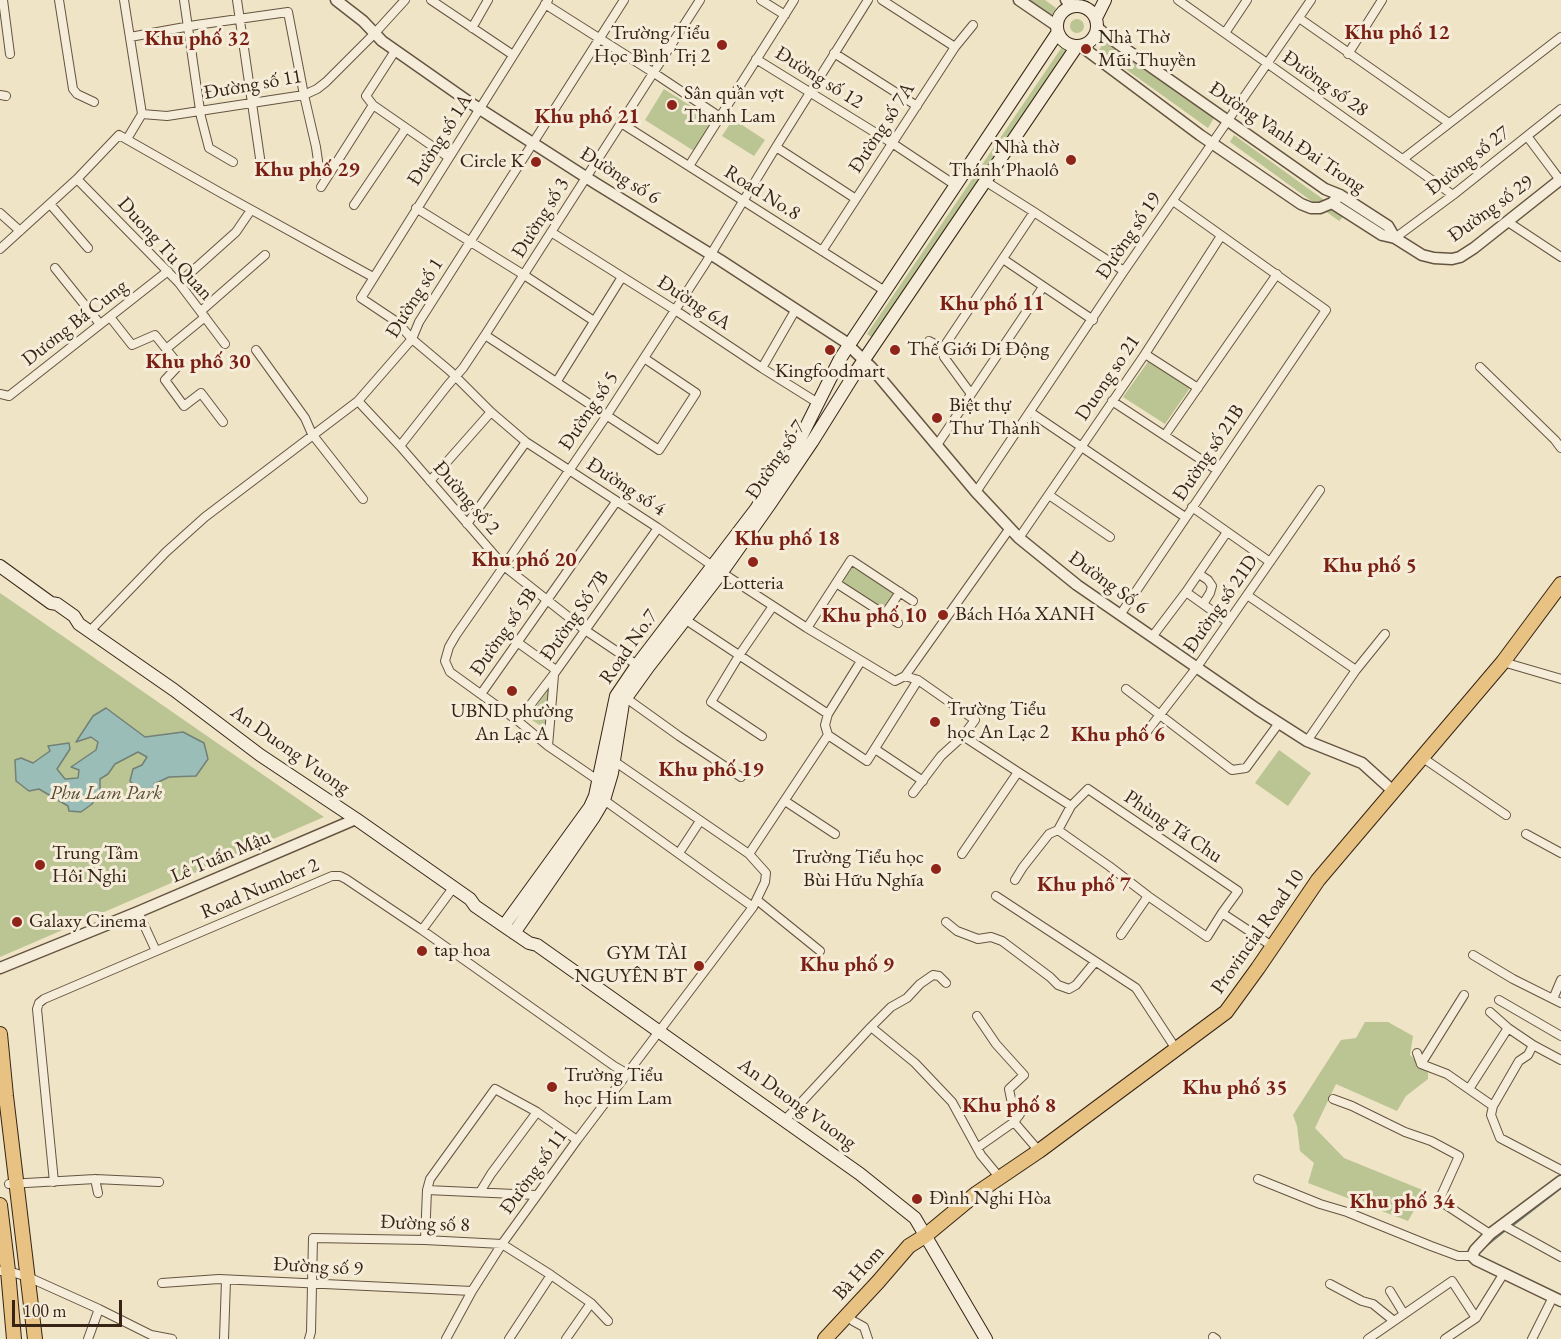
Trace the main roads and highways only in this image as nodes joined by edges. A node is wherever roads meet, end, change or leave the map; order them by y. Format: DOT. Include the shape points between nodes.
graph roads {
  1 [pos="1106,0"];
  2 [pos="1075,3"];
  3 [pos="1097,22"];
  4 [pos="1058,29"];
  5 [pos="1079,46"];
  6 [pos="818,403"];
  7 [pos="0,566"];
  8 [pos="717,569"];
  9 [pos="1561,584"];
  10 [pos="641,668"];
  11 [pos="604,783"];
  12 [pos="511,927"];
  13 [pos="0,1034"];
  14 [pos="0,1105"];
  15 [pos="12,1184"];
  16 [pos="0,1205"];
  17 [pos="925,1236"];
  18 [pos="14,1273"];
  19 [pos="0,1295"];
  20 [pos="850,1318"];
  21 [pos="5,1339"];
  22 [pos="14,1339"];
  23 [pos="26,1339"];
  24 [pos="35,1339"];
  25 [pos="825,1339"];
  26 [pos="836,1339"];
  27 [pos="986,1339"];
  1 -- 3 [label="main road"];
  2 -- 3 [label="main road" via="1088,9"];
  2 -- 4 [label="main road" via="1061,14"];
  3 -- 5 [label="main road" via="1092,39"];
  4 -- 5 [label="main road" via="1065,42"];
  4 -- 6 [label="main road, Đường số 7" via="840,359"];
  5 -- 8 [label="main road, Đường số 7" via="812,442"];
  6 -- 8 [label="main road, Road No.7" via="801,437"];
  7 -- 12 [label="main road, An Duong Vuong" via="74,616 260,755 453,888 479,900"];
  8 -- 10 [label="main road, Road No.7"];
  8 -- 10 [label="main road, Đường số 7" via="686,620"];
  9 -- 17 [label="main road, Provincial Road 10" via="1503,662 1318,880 1226,1012 1039,1152 977,1193"];
  10 -- 11 [label="main road, Đường số 7" via="623,703 614,761"];
  10 -- 11 [label="main road, Road No.7" via="616,696"];
  11 -- 12 [label="main road, Road No.7"];
  11 -- 12 [label="main road, Đường số 7" via="603,800 594,817"];
  12 -- 17 [label="main road, An Duong Vuong" via="529,944 537,945 855,1169 915,1218"];
  13 -- 15 [label="main road"];
  14 -- 15 [label="main road"];
  15 -- 18 [label="main road"];
  16 -- 18 [label="main road"];
  17 -- 20 [label="main road, Provincial Road 10" via="916,1252"];
  17 -- 27 [label="main road, An Duong Vuong"];
  18 -- 22 [label="main road"];
  18 -- 23 [label="main road"];
  18 -- 24 [label="main road"];
  19 -- 21 [label="main road"];
  20 -- 25 [label="main road, Bà Hom"];
  20 -- 26 [label="main road"];
}
